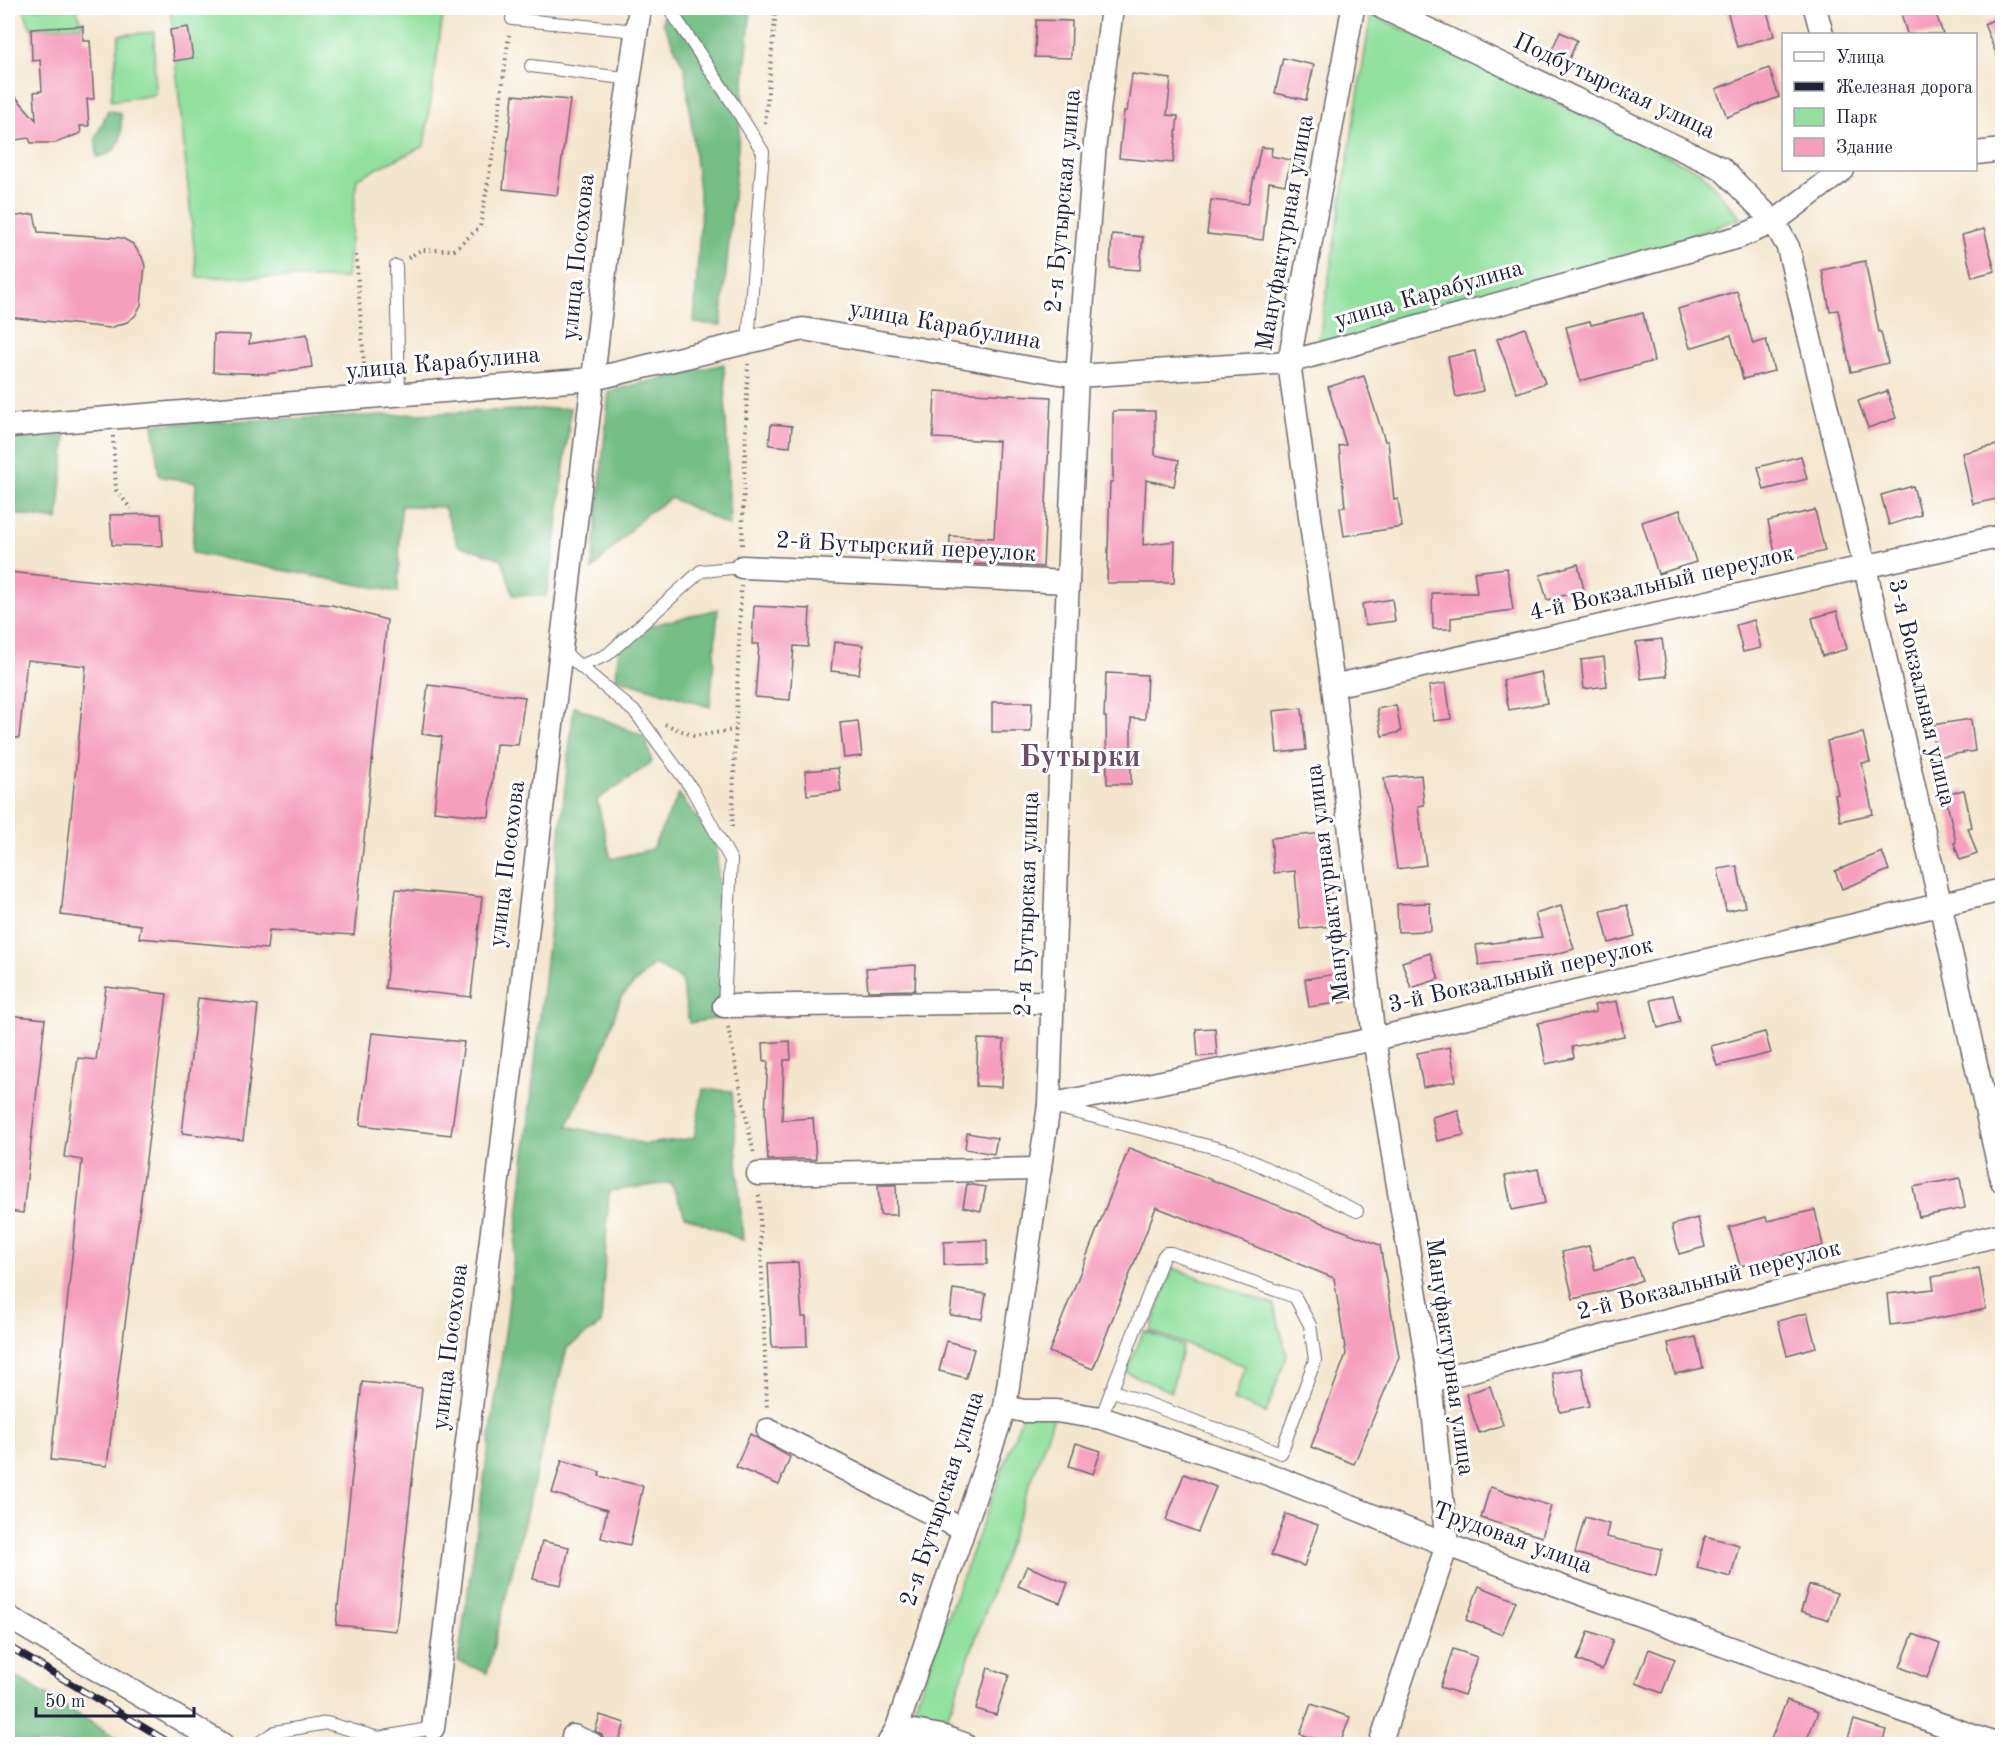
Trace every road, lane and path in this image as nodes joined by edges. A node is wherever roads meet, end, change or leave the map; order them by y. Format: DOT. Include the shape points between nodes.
graph roads {
  1 [pos="27,8"];
  2 [pos="640,8"];
  3 [pos="669,8"];
  4 [pos="776,8"];
  5 [pos="1112,8"];
  6 [pos="1353,8"];
  7 [pos="1383,8"];
  8 [pos="1815,8"];
  9 [pos="8,10"];
  10 [pos="512,13"];
  11 [pos="637,31"];
  12 [pos="1822,33"];
  13 [pos="531,66"];
  14 [pos="630,79"];
  15 [pos="2002,150"];
  16 [pos="763,152"];
  17 [pos="1977,153"];
  18 [pos="1842,171"];
  19 [pos="1774,222"];
  20 [pos="356,255"];
  21 [pos="396,266"];
  22 [pos="748,342"];
  23 [pos="1289,363"];
  24 [pos="1077,376"];
  25 [pos="593,379"];
  26 [pos="399,394"];
  27 [pos="366,397"];
  28 [pos="111,418"];
  29 [pos="8,426"];
  30 [pos="131,509"];
  31 [pos="2002,536"];
  32 [pos="742,567"];
  33 [pos="1865,567"];
  34 [pos="1068,582"];
  35 [pos="561,650"];
  36 [pos="580,666"];
  37 [pos="1333,686"];
  38 [pos="636,713"];
  39 [pos="735,730"];
  40 [pos="731,860"];
  41 [pos="2002,890"];
  42 [pos="1941,906"];
  43 [pos="1052,1002"];
  44 [pos="724,1006"];
  45 [pos="1374,1039"];
  46 [pos="1049,1105"];
  47 [pos="1040,1169"];
  48 [pos="758,1174"];
  49 [pos="2002,1181"];
  50 [pos="1357,1211"];
  51 [pos="2002,1234"];
  52 [pos="1430,1381"];
  53 [pos="1111,1390"];
  54 [pos="1005,1407"];
  55 [pos="1101,1418"];
  56 [pos="768,1430"];
  57 [pos="962,1529"];
  58 [pos="1447,1545"];
  59 [pos="8,1617"];
  60 [pos="433,1728"];
  61 [pos="892,1736"];
  62 [pos="222,1744"];
  63 [pos="257,1744"];
  64 [pos="964,1744"];
  65 [pos="1380,1744"];
  66 [pos="1995,1744"];
  1 -- 9 [label="path"];
  2 -- 11 [label="street, улица Посохова"];
  3 -- 16 [label="lane"];
  4 -- 16 [label="path"];
  5 -- 24 [label="street, 2-я Бутырская улица" via="1095,142"];
  6 -- 23 [label="street, Мануфактурная улица"];
  7 -- 19 [label="street, Подбутырская улица" via="1721,168"];
  8 -- 12 [label="street"];
  10 -- 11 [label="lane"];
  10 -- 21 [label="path" via="480,227 454,250 421,250"];
  11 -- 14 [label="street, улица Посохова"];
  13 -- 14 [label="lane"];
  14 -- 25 [label="street, улица Посохова"];
  15 -- 17 [label="street"];
  16 -- 22 [label="lane"];
  18 -- 19 [label="street, улица Карабулина"];
  19 -- 23 [label="street, улица Карабулина" via="1738,237"];
  19 -- 33 [label="street, 3-я Вокзальная улица" via="1788,247"];
  20 -- 27 [label="path"];
  21 -- 26 [label="lane"];
  22 -- 24 [label="street, улица Карабулина" via="803,329"];
  22 -- 25 [label="street, улица Карабулина"];
  22 -- 32 [label="path"];
  23 -- 24 [label="street, улица Карабулина"];
  23 -- 37 [label="street, Мануфактурная улица"];
  24 -- 34 [label="street, 2-я Бутырская улица"];
  25 -- 26 [label="street, улица Карабулина"];
  25 -- 35 [label="street, улица Посохова"];
  26 -- 27 [label="street, улица Карабулина"];
  27 -- 28 [label="street, улица Карабулина"];
  28 -- 29 [label="street, улица Карабулина"];
  28 -- 30 [label="path" via="116,490"];
  31 -- 33 [label="street, 4-й Вокзальный переулок"];
  32 -- 34 [label="street, 2-й Бутырский переулок"];
  32 -- 36 [label="lane" via="701,572 607,655"];
  32 -- 39 [label="path"];
  33 -- 37 [label="street, 4-й Вокзальный переулок"];
  33 -- 42 [label="street, 3-я Вокзальная улица"];
  34 -- 43 [label="street, 2-я Бутырская улица"];
  35 -- 36 [label="lane"];
  35 -- 60 [label="street, улица Посохова"];
  36 -- 38 [label="lane"];
  37 -- 45 [label="street, Мануфактурная улица"];
  38 -- 39 [label="path" via="694,736"];
  38 -- 40 [label="lane" via="692,789"];
  39 -- 40 [label="path"];
  40 -- 44 [label="lane"];
  41 -- 42 [label="street, 3-й Вокзальный переулок"];
  42 -- 45 [label="street, 3-й Вокзальный переулок"];
  42 -- 49 [label="street, 3-я Вокзальная улица"];
  43 -- 44 [label="street"];
  43 -- 46 [label="street, 2-я Бутырская улица"];
  44 -- 48 [label="path"];
  45 -- 46 [label="street, 3-й Вокзальный переулок"];
  45 -- 52 [label="street, Мануфактурная улица"];
  46 -- 47 [label="street, 2-я Бутырская улица"];
  46 -- 50 [label="lane" via="1232,1152"];
  47 -- 48 [label="street"];
  47 -- 54 [label="street, 2-я Бутырская улица"];
  48 -- 56 [label="path"];
  51 -- 52 [label="street, 2-й Вокзальный переулок"];
  52 -- 58 [label="street, Мануфактурная улица"];
  53 -- 53 [label="lane" via="1166,1253 1295,1297 1310,1325 1315,1360 1281,1453"];
  53 -- 55 [label="lane"];
  54 -- 55 [label="street, Трудовая улица"];
  54 -- 57 [label="street, 2-я Бутырская улица"];
  55 -- 58 [label="street, Трудовая улица" via="1268,1474"];
  56 -- 57 [label="street"];
  57 -- 61 [label="street, 2-я Бутырская улица"];
  58 -- 65 [label="street, Мануфактурная улица"];
  58 -- 66 [label="street, Трудовая улица"];
  59 -- 62 [label="street"];
  60 -- 63 [label="lane" via="379,1738 327,1723 275,1732"];
  61 -- 64 [label="street" via="941,1736"];
}
